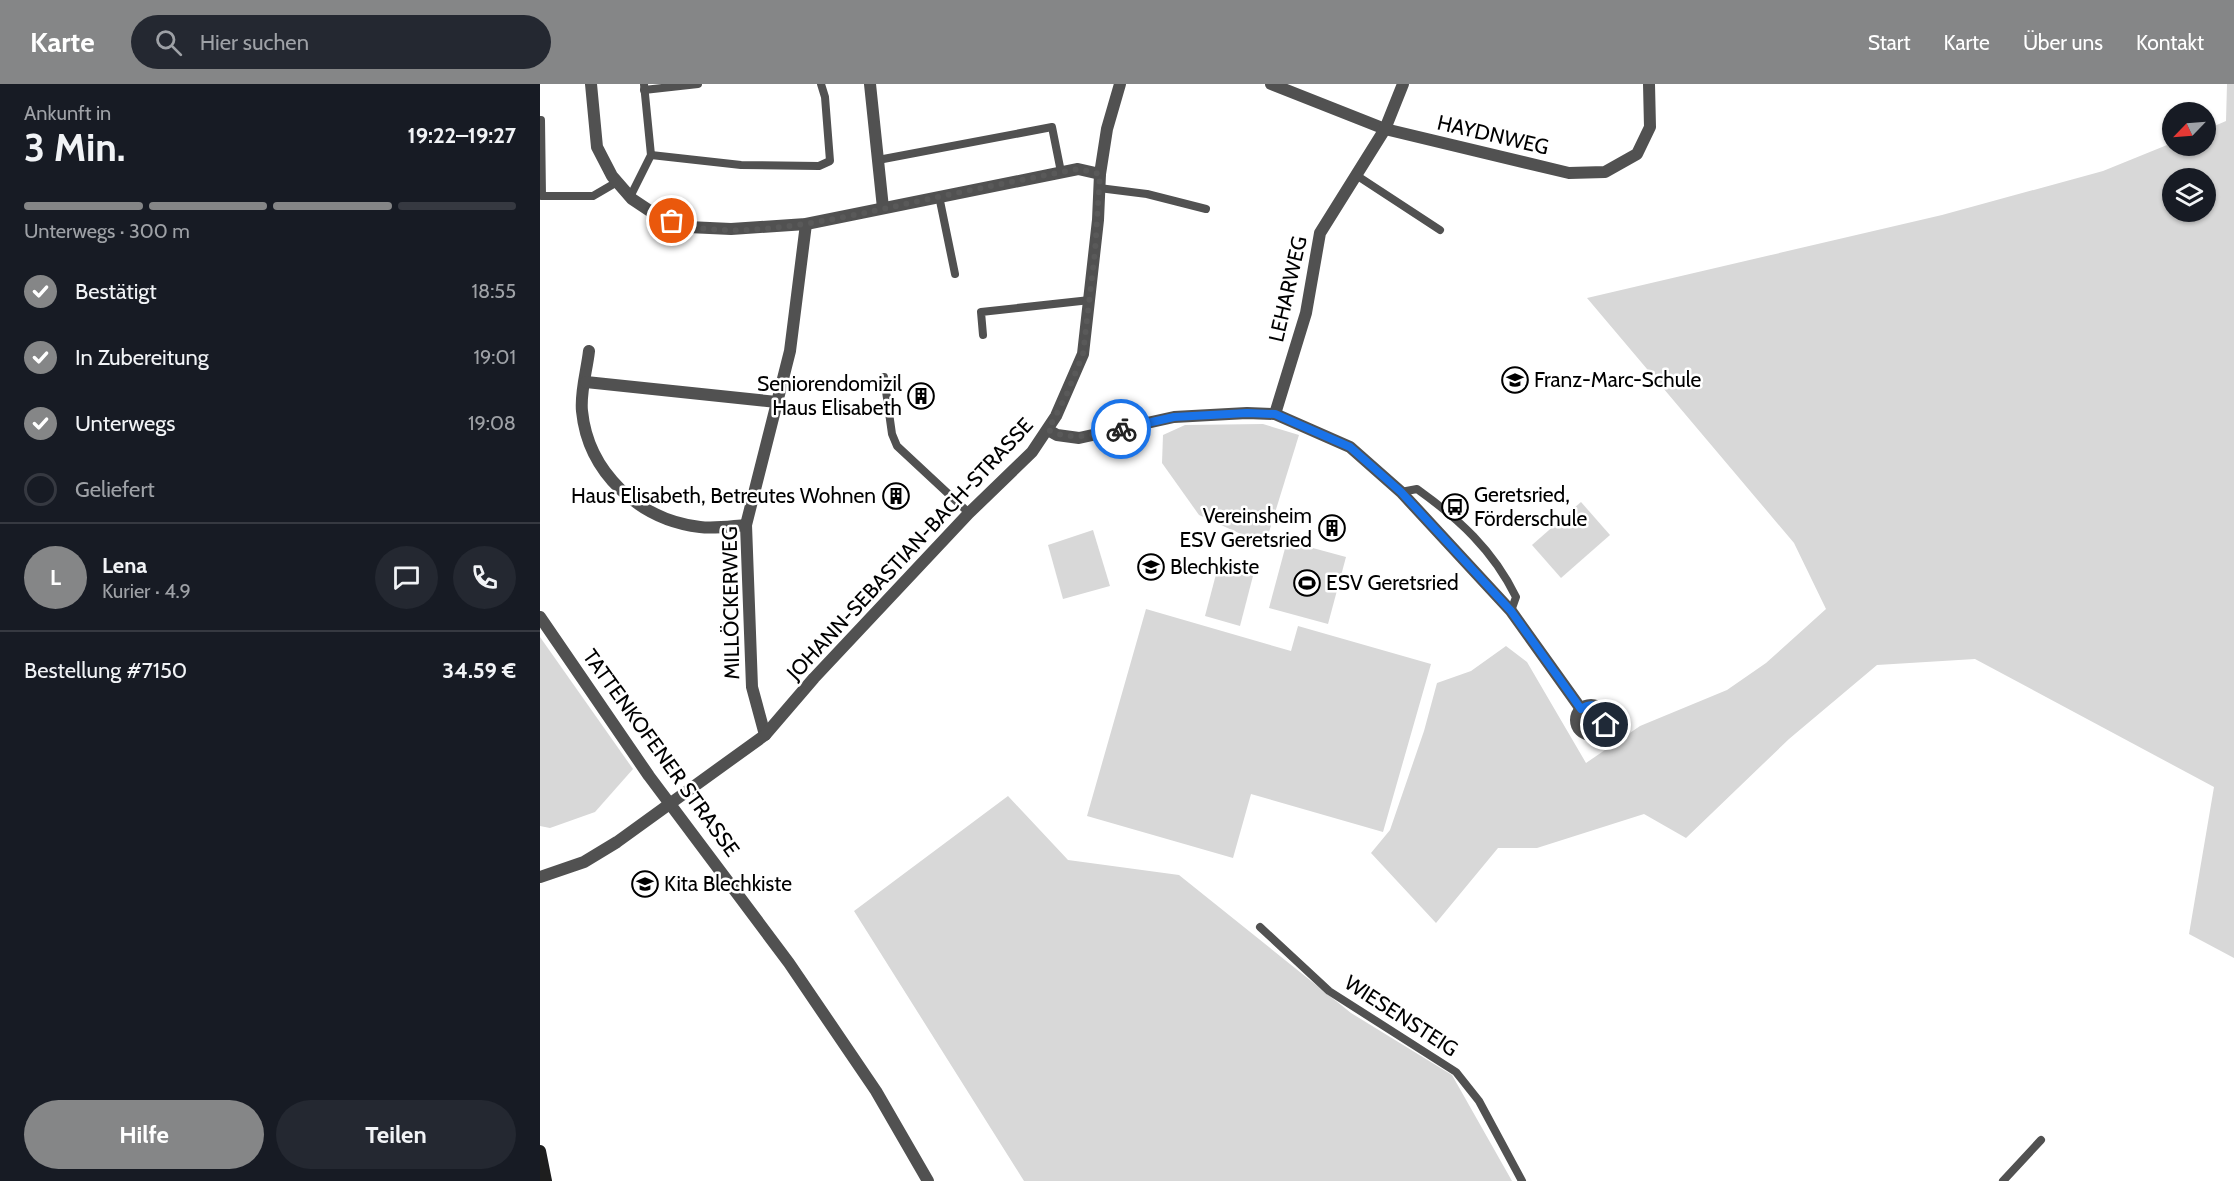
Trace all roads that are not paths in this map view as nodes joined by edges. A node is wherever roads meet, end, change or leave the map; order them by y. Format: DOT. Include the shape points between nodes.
graph roads {
  1 [pos="591,84"];
  2 [pos="698,84"];
  3 [pos="821,84"];
  4 [pos="870,84"];
  5 [pos="1120,84"];
  6 [pos="1271,84"];
  7 [pos="1403,84"];
  8 [pos="1649,84"];
  9 [pos="644,87"];
  10 [pos="541,120"];
  11 [pos="1385,129"];
  12 [pos="651,155"];
  13 [pos="878,160"];
  14 [pos="1061,172"];
  15 [pos="1100,174"];
  16 [pos="1356,175"];
  17 [pos="617,182"];
  18 [pos="1099,188"];
  19 [pos="939,196"];
  20 [pos="630,197"];
  21 [pos="884,208"];
  22 [pos="1206,209"];
  23 [pos="806,224"];
  24 [pos="1440,230"];
  25 [pos="955,274"];
  26 [pos="1090,300"];
  27 [pos="983,335"];
  28 [pos="589,351"];
  29 [pos="884,376"];
  30 [pos="586,382"];
  31 [pos="777,402"];
  32 [pos="1275,414"];
  33 [pos="1048,430"];
  34 [pos="1401,492"];
  35 [pos="969,513"];
  36 [pos="746,525"];
  37 [pos="1511,611"];
  38 [pos="540,617"];
  39 [pos="1581,709"];
  40 [pos="765,735"];
  41 [pos="669,804"];
  42 [pos="540,876"];
  43 [pos="1260,927"];
  44 [pos="2041,1140"];
  45 [pos="540,1151"];
  46 [pos="546,1181"];
  47 [pos="928,1181"];
  48 [pos="1522,1181"];
  49 [pos="2003,1181"];
  1 -- 17 [label="street" via="597,147"];
  2 -- 9 [label="lane"];
  3 -- 12 [label="lane" via="830,160 819,166 741,165"];
  4 -- 13 [label="street"];
  5 -- 15 [label="street, JOHANN-SEBASTIAN-BACH-STRASSE"];
  6 -- 11 [label="street, HAYDNWEG"];
  7 -- 11 [label="street, LEHARWEG"];
  8 -- 11 [label="street, HAYDNWEG" via="1650,127 1637,154 1605,172 1569,173"];
  9 -- 12 [label="lane"];
  10 -- 17 [label="lane" via="542,196 592,196"];
  11 -- 16 [label="street, LEHARWEG"];
  12 -- 20 [label="lane"];
  13 -- 14 [label="lane" via="1052,128"];
  13 -- 21 [label="street"];
  14 -- 15 [label="street" via="1078,169"];
  14 -- 19 [label="street"];
  15 -- 18 [label="street, JOHANN-SEBASTIAN-BACH-STRASSE"];
  16 -- 24 [label="lane"];
  16 -- 32 [label="street, LEHARWEG" via="1320,233 1306,313"];
  17 -- 20 [label="street"];
  18 -- 22 [label="lane" via="1147,194"];
  18 -- 26 [label="street, JOHANN-SEBASTIAN-BACH-STRASSE"];
  19 -- 21 [label="street"];
  19 -- 25 [label="lane"];
  20 -- 23 [label="street" via="656,215 688,228"];
  21 -- 23 [label="street"];
  23 -- 31 [label="street, MILLÖCKERWEG" via="790,351"];
  26 -- 27 [label="lane" via="981,312"];
  26 -- 33 [label="street, JOHANN-SEBASTIAN-BACH-STRASSE" via="1083,354"];
  28 -- 30 [label="street"];
  29 -- 35 [label="lane" via="897,446"];
  30 -- 31 [label="street"];
  30 -- 36 [label="street" via="582,408 586,436 601,470 629,497 664,519 701,528"];
  31 -- 36 [label="street, MILLÖCKERWEG"];
  32 -- 33 [label="street" via="1174,417 1080,438"];
  32 -- 34 [label="street" via="1350,447"];
  33 -- 35 [label="street, JOHANN-SEBASTIAN-BACH-STRASSE" via="1032,452"];
  34 -- 37 [label="street"];
  34 -- 37 [label="lane" via="1417,489 1451,513 1488,550 1516,597"];
  35 -- 40 [label="street, JOHANN-SEBASTIAN-BACH-STRASSE"];
  36 -- 40 [label="street, MILLÖCKERWEG" via="752,687"];
  37 -- 39 [label="street"];
  38 -- 41 [label="street, TATTENKOFENER STRASSE"];
  40 -- 41 [label="street, JOHANN-SEBASTIAN-BACH-STRASSE"];
  41 -- 42 [label="street, JOHANN-SEBASTIAN-BACH-STRASSE" via="584,862"];
  41 -- 47 [label="street, TATTENKOFENER STRASSE" via="789,963 876,1091"];
  43 -- 48 [label="lane, WIESENSTEIG" via="1329,991 1456,1072 1479,1101"];
  44 -- 49 [label="lane"];
  45 -- 46 [label="main road"];
}
